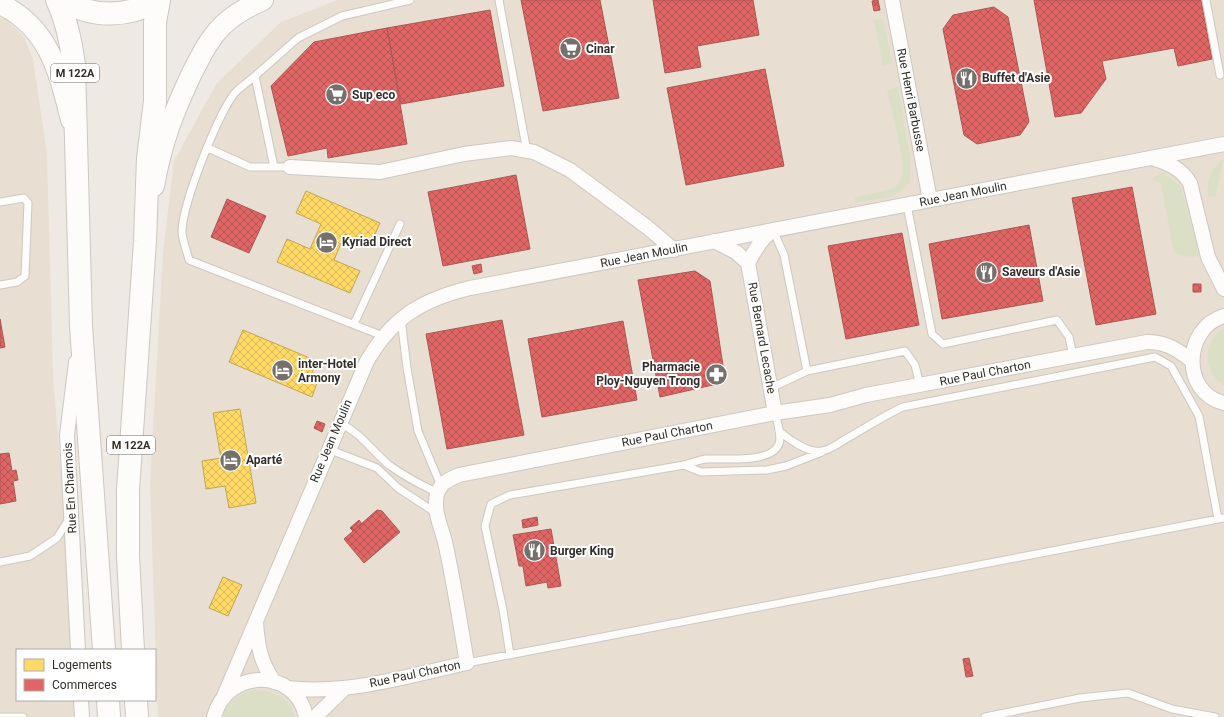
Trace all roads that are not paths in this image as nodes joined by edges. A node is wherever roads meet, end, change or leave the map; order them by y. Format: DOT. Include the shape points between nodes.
graph roads {
  1 [pos="57,0"];
  2 [pos="63,0"];
  3 [pos="159,0"];
  4 [pos="262,0"];
  5 [pos="410,0"];
  6 [pos="499,0"];
  7 [pos="892,0"];
  8 [pos="1206,0"];
  9 [pos="0,4"];
  10 [pos="1220,75"];
  11 [pos="255,76"];
  12 [pos="1224,144"];
  13 [pos="208,148"];
  14 [pos="78,149"];
  15 [pos="527,152"];
  16 [pos="1152,158"];
  17 [pos="274,167"];
  18 [pos="290,167"];
  19 [pos="930,200"];
  20 [pos="0,202"];
  21 [pos="907,205"];
  22 [pos="400,224"];
  23 [pos="773,230"];
  24 [pos="144,241"];
  25 [pos="714,241"];
  26 [pos="674,250"];
  27 [pos="748,263"];
  28 [pos="0,285"];
  29 [pos="1224,289"];
  30 [pos="1224,316"];
  31 [pos="401,319"];
  32 [pos="354,324"];
  33 [pos="81,326"];
  34 [pos="383,336"];
  35 [pos="1073,356"];
  36 [pos="1192,360"];
  37 [pos="807,371"];
  38 [pos="920,385"];
  39 [pos="771,388"];
  40 [pos="1224,403"];
  41 [pos="775,413"];
  42 [pos="339,423"];
  43 [pos="779,431"];
  44 [pos="328,449"];
  45 [pos="822,452"];
  46 [pos="684,465"];
  47 [pos="440,490"];
  48 [pos="436,513"];
  49 [pos="72,514"];
  50 [pos="1221,518"];
  51 [pos="0,562"];
  52 [pos="256,620"];
  53 [pos="78,649"];
  54 [pos="104,649"];
  55 [pos="133,649"];
  56 [pos="510,655"];
  57 [pos="467,663"];
  58 [pos="280,685"];
  59 [pos="344,688"];
  60 [pos="224,696"];
  61 [pos="81,701"];
  62 [pos="108,701"];
  63 [pos="136,701"];
  64 [pos="1,717"];
  65 [pos="24,717"];
  66 [pos="82,717"];
  67 [pos="109,717"];
  68 [pos="137,717"];
  69 [pos="214,717"];
  70 [pos="306,717"];
  71 [pos="315,717"];
  72 [pos="985,717"];
  73 [pos="1215,717"];
  1 -- 14 [label="main road, M 122A" via="70,38 74,65"];
  2 -- 3 [label="main road" via="95,13 117,14 138,10"];
  3 -- 24 [label="main road, M 122A" via="155,22 155,101 148,158"];
  4 -- 24 [label="main road" via="238,12 210,39 178,102 163,140"];
  5 -- 11 [label="lane" via="342,16 298,38"];
  6 -- 15 [label="lane"];
  7 -- 19 [label="street, Rue Henri Barbusse"];
  8 -- 10 [label="lane"];
  9 -- 14 [label="main road" via="29,22 42,38 51,55"];
  11 -- 13 [label="lane" via="235,94 222,114"];
  11 -- 17 [label="lane"];
  12 -- 16 [label="street, Rue Jean Moulin"];
  13 -- 17 [label="lane" via="250,167"];
  13 -- 32 [label="lane" via="187,205 182,231 189,260"];
  14 -- 33 [label="main road, M 122A"];
  15 -- 18 [label="street" via="511,148 464,154 380,172"];
  15 -- 26 [label="street" via="534,152 570,170"];
  16 -- 19 [label="street, Rue Jean Moulin"];
  16 -- 29 [label="street" via="1176,167 1190,183 1208,257"];
  17 -- 18 [label="lane"];
  19 -- 21 [label="street, Rue Jean Moulin"];
  20 -- 28 [label="lane" via="24,198 28,203 25,276 17,282"];
  21 -- 23 [label="street, Rue Jean Moulin"];
  21 -- 35 [label="lane" via="932,334 943,344 1057,320 1069,337"];
  22 -- 32 [label="lane"];
  23 -- 25 [label="street, Rue Jean Moulin"];
  23 -- 27 [label="street" via="764,237"];
  23 -- 37 [label="lane" via="784,255"];
  24 -- 55 [label="main road, M 122A" via="128,490 128,556"];
  25 -- 26 [label="street, Rue Jean Moulin"];
  25 -- 27 [label="street" via="736,252"];
  26 -- 31 [label="street, Rue Jean Moulin" via="470,288 427,302"];
  27 -- 39 [label="street, Rue Bernard Lecache"];
  30 -- 36 [label="street" via="1208,325 1199,335 1193,347"];
  31 -- 34 [label="street, Rue Jean Moulin"];
  31 -- 47 [label="lane" via="418,431"];
  32 -- 34 [label="lane"];
  33 -- 49 [label="street, Rue En Charmois" via="67,435"];
  33 -- 54 [label="main road, M 122A"];
  34 -- 42 [label="street, Rue Jean Moulin" via="367,361"];
  35 -- 36 [label="street, Rue Paul Charton" via="1159,342 1178,349"];
  35 -- 38 [label="street, Rue Paul Charton"];
  36 -- 40 [label="street" via="1194,374 1200,386 1209,395"];
  37 -- 38 [label="lane" via="905,351 915,365"];
  37 -- 39 [label="lane"];
  38 -- 41 [label="street, Rue Paul Charton" via="830,405"];
  39 -- 41 [label="street, Rue Bernard Lecache"];
  41 -- 43 [label="lane"];
  41 -- 47 [label="street, Rue Paul Charton" via="493,467 449,479"];
  42 -- 44 [label="street, Rue Jean Moulin"];
  42 -- 47 [label="lane" via="353,429 388,464 405,476"];
  43 -- 45 [label="lane" via="799,445"];
  43 -- 46 [label="lane" via="779,442 775,450 764,456 704,459"];
  44 -- 48 [label="lane" via="377,468 398,488"];
  44 -- 52 [label="street, Rue Jean Moulin"];
  45 -- 46 [label="lane" via="786,466 766,470 701,472"];
  45 -- 50 [label="lane" via="903,407 1155,357 1171,366 1200,416"];
  46 -- 56 [label="lane" via="510,495 491,504 485,526"];
  47 -- 48 [label="street, Rue Paul Charton"];
  48 -- 57 [label="street, Rue Paul Charton" via="445,542"];
  49 -- 51 [label="lane" via="57,538 30,556"];
  49 -- 53 [label="street, Rue En Charmois"];
  50 -- 56 [label="lane"];
  52 -- 58 [label="street, Rue Jean Moulin" via="258,644 264,666"];
  52 -- 60 [label="street, Rue Jean Moulin"];
  56 -- 57 [label="lane"];
  57 -- 59 [label="street, Rue Paul Charton"];
  58 -- 59 [label="street, Rue Paul Charton" via="320,690"];
  58 -- 60 [label="street, Rue Paul Charton" via="261,680 247,681 234,687"];
  58 -- 70 [label="street, Rue Jean Moulin" via="298,698"];
  59 -- 71 [label="street"];
  60 -- 69 [label="street, Rue Jean Moulin"];
  61 -- 66 [label="street"];
  62 -- 67 [label="main road"];
  63 -- 68 [label="main road"];
  64 -- 65 [label="lane"];
  72 -- 73 [label="lane" via="1080,698 1128,693 1172,709"];
}
